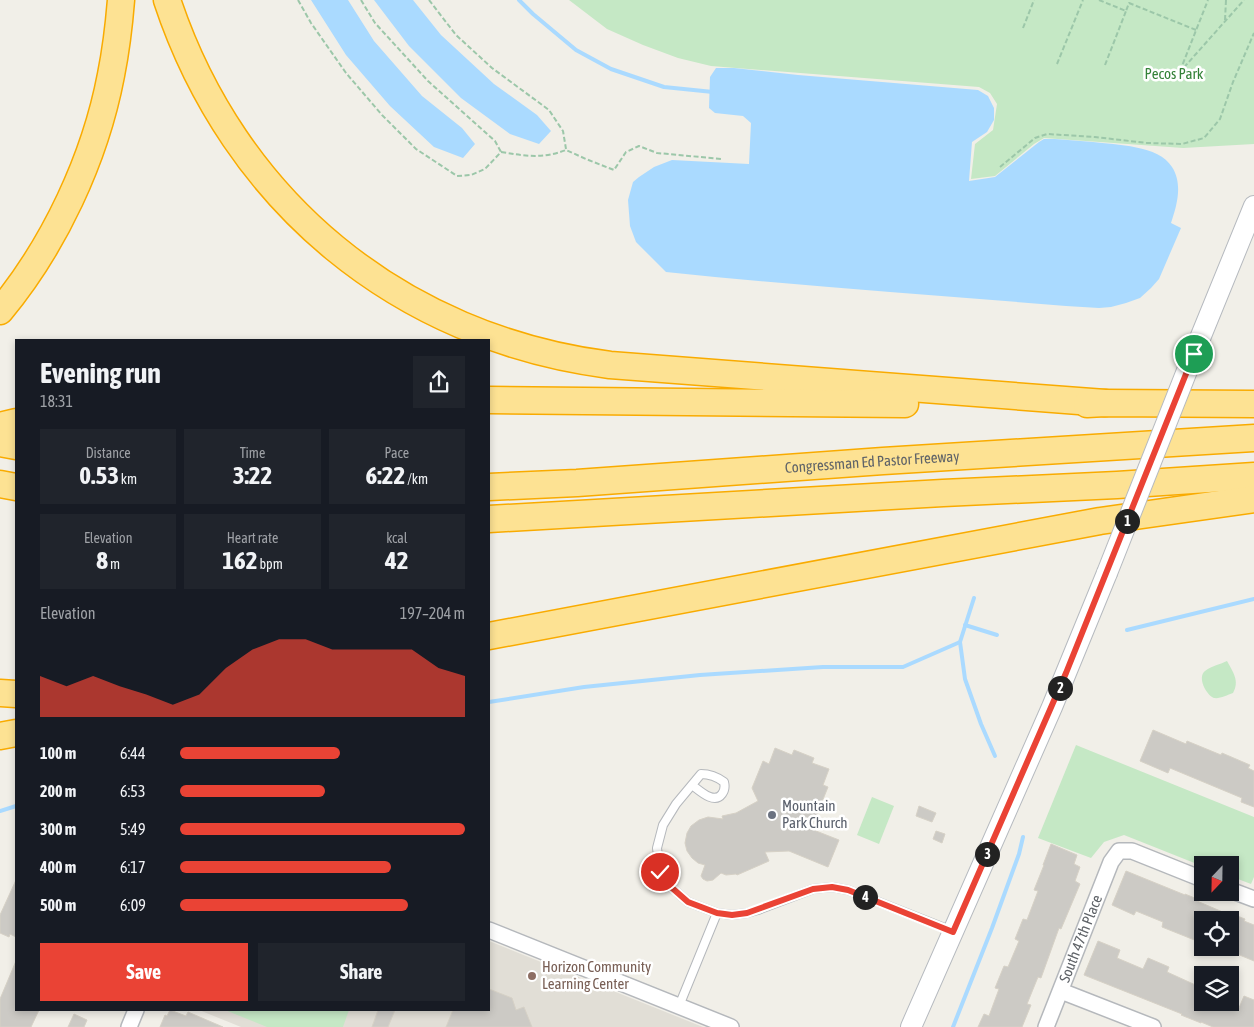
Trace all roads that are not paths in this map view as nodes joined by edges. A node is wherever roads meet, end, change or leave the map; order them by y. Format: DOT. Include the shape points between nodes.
graph roads {
  1 [pos="121,0"];
  2 [pos="167,0"];
  3 [pos="1254,206"];
  4 [pos="0,311"];
  5 [pos="490,400"];
  6 [pos="1105,403"];
  7 [pos="1254,404"];
  8 [pos="15,422"];
  9 [pos="0,426"];
  10 [pos="1254,438"];
  11 [pos="0,443"];
  12 [pos="15,446"];
  13 [pos="1254,476"];
  14 [pos="0,484"];
  15 [pos="15,487"];
  16 [pos="490,487"];
  17 [pos="1254,499"];
  18 [pos="490,520"];
  19 [pos="494,636"];
  20 [pos="0,692"];
  21 [pos="15,694"];
  22 [pos="15,733"];
  23 [pos="0,736"];
  24 [pos="692,785"];
  25 [pos="1194,876"];
  26 [pos="1239,893"];
  27 [pos="1254,899"];
  28 [pos="717,913"];
  29 [pos="490,930"];
  30 [pos="953,932"];
  31 [pos="1061,991"];
  32 [pos="679,1006"];
  33 [pos="136,1011"];
  34 [pos="129,1027"];
  35 [pos="731,1027"];
  36 [pos="911,1027"];
  37 [pos="1046,1027"];
  38 [pos="1153,1027"];
  1 -- 4 [label="highway" via="111,77 86,160 66,208 44,248"];
  2 -- 6 [label="highway" via="187,51 216,109 255,165 286,202 334,247 372,276 470,329 548,354 610,365"];
  3 -- 30 [label="street, bridge" via="1052,707"];
  5 -- 6 [label="highway"];
  6 -- 7 [label="highway"];
  8 -- 9 [label="highway"];
  10 -- 16 [label="highway, Congressman Ed Pastor Freeway"];
  11 -- 12 [label="highway"];
  13 -- 18 [label="highway"];
  14 -- 15 [label="highway"];
  17 -- 19 [label="highway" via="1100,521"];
  20 -- 21 [label="highway"];
  22 -- 23 [label="highway"];
  24 -- 28 [label="lane" via="663,825 657,848 660,872 688,902"];
  25 -- 31 [label="street, South 47th Place" via="1132,851 1119,851 1111,862"];
  26 -- 27 [label="street"];
  28 -- 30 [label="lane" via="747,913 813,889 832,887 848,890"];
  28 -- 32 [label="lane"];
  29 -- 32 [label="street"];
  30 -- 36 [label="street"];
  31 -- 37 [label="street, South 47th Place"];
  31 -- 38 [label="street"];
  32 -- 35 [label="street"];
  33 -- 34 [label="street"];
}
